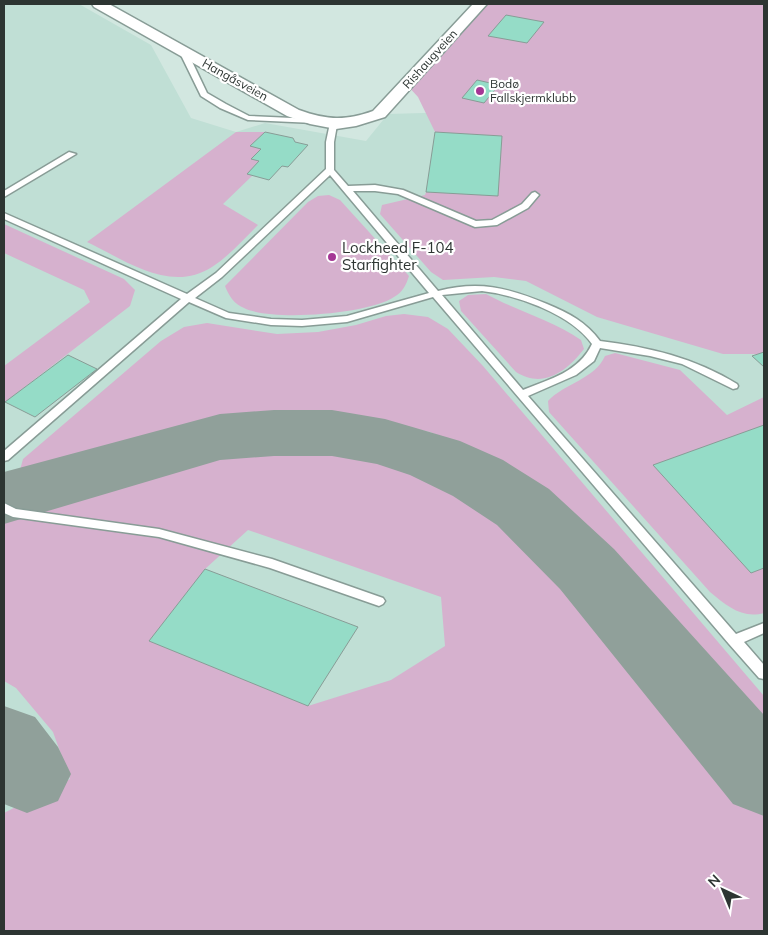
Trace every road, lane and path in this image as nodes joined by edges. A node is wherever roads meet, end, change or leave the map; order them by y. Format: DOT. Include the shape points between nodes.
graph roads {
  1 [pos="99,4"];
  2 [pos="480,4"];
  3 [pos="183,51"];
  4 [pos="379,114"];
  5 [pos="314,121"];
  6 [pos="333,125"];
  7 [pos="72,154"];
  8 [pos="330,170"];
  9 [pos="346,189"];
  10 [pos="4,194"];
  11 [pos="535,195"];
  12 [pos="4,216"];
  13 [pos="436,295"];
  14 [pos="188,298"];
  15 [pos="598,344"];
  16 [pos="733,386"];
  17 [pos="521,395"];
  18 [pos="4,457"];
  19 [pos="4,507"];
  20 [pos="379,601"];
  21 [pos="764,628"];
  22 [pos="734,640"];
  23 [pos="764,674"];
  1 -- 3 [label="street, Hangåsveien"];
  2 -- 4 [label="street, Rishaugveien"];
  3 -- 5 [label="street, Hangåsveien" via="293,113"];
  3 -- 5 [label="lane" via="204,94 224,106 248,118"];
  4 -- 6 [label="street, Hangåsveien" via="358,122"];
  5 -- 6 [label="street, Hangåsveien"];
  6 -- 8 [label="lane"];
  7 -- 10 [label="lane"];
  8 -- 9 [label="lane"];
  8 -- 14 [label="lane" via="219,274"];
  9 -- 11 [label="lane" via="375,188 400,192 475,224 494,223 525,206"];
  9 -- 13 [label="lane"];
  12 -- 14 [label="lane"];
  13 -- 14 [label="lane" via="346,319 299,324 260,322 226,315"];
  13 -- 15 [label="lane" via="473,287 500,290 564,315 587,329"];
  13 -- 17 [label="lane"];
  14 -- 18 [label="lane"];
  15 -- 16 [label="lane" via="626,347 689,364 721,377"];
  15 -- 17 [label="lane" via="590,359 572,373"];
  17 -- 22 [label="lane"];
  19 -- 20 [label="lane" via="13,512 159,533 272,564"];
  21 -- 22 [label="lane"];
  22 -- 23 [label="lane"];
}
